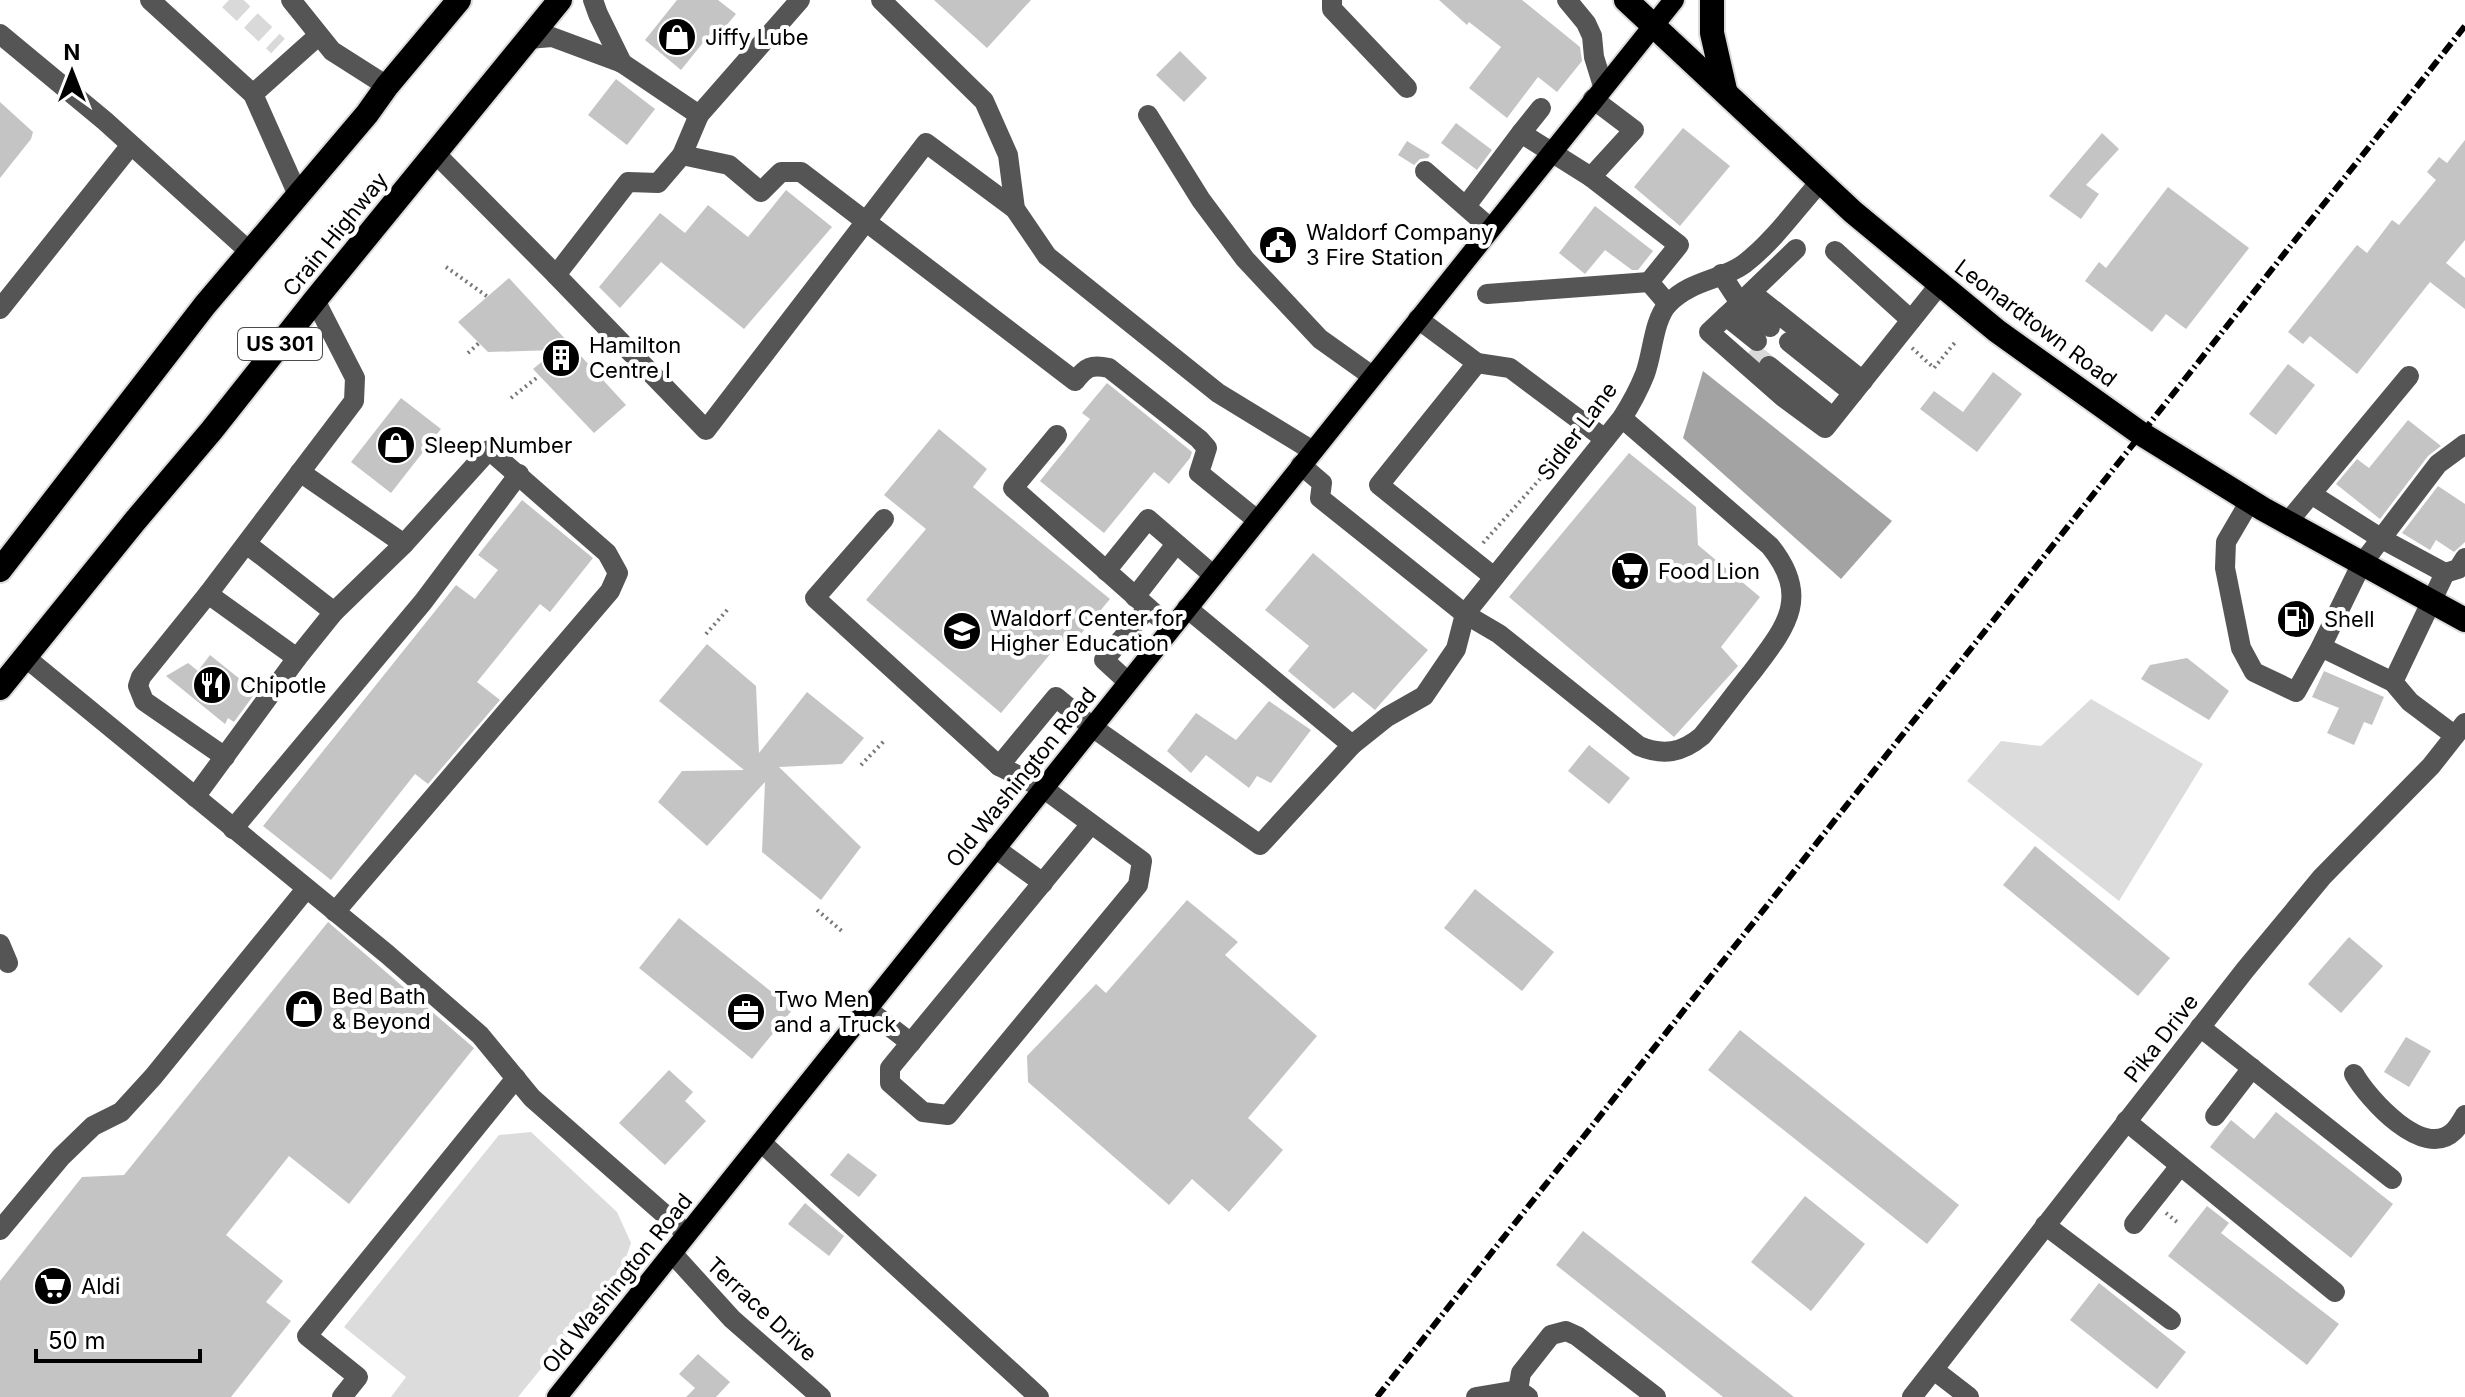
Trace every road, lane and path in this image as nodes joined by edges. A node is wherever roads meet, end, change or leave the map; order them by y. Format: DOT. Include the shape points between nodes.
graph roads {
  1 [pos="150,0"];
  2 [pos="291,0"];
  3 [pos="459,0"];
  4 [pos="560,0"];
  5 [pos="593,0"];
  6 [pos="800,0"];
  7 [pos="881,0"];
  8 [pos="1332,0"];
  9 [pos="1567,0"];
  10 [pos="1626,0"];
  11 [pos="1674,0"];
  12 [pos="1712,0"];
  13 [pos="1652,26"];
  14 [pos="0,34"];
  15 [pos="318,36"];
  16 [pos="528,39"];
  17 [pos="622,63"];
  18 [pos="387,86"];
  19 [pos="1407,88"];
  20 [pos="1725,90"];
  21 [pos="1598,92"];
  22 [pos="253,94"];
  23 [pos="1541,108"];
  24 [pos="699,115"];
  25 [pos="1148,115"];
  26 [pos="1521,133"];
  27 [pos="131,145"];
  28 [pos="1551,152"];
  29 [pos="435,153"];
  30 [pos="682,155"];
  31 [pos="1425,171"];
  32 [pos="1591,177"];
  33 [pos="1820,182"];
  34 [pos="298,195"];
  35 [pos="1466,206"];
  36 [pos="1015,209"];
  37 [pos="865,221"];
  38 [pos="1490,228"];
  39 [pos="1796,249"];
  40 [pos="1835,251"];
  41 [pos="250,252"];
  42 [pos="446,267"];
  43 [pos="1721,274"];
  44 [pos="556,275"];
  45 [pos="1649,282"];
  46 [pos="1940,284"];
  47 [pos="1487,294"];
  48 [pos="488,297"];
  49 [pos="315,300"];
  50 [pos="1668,304"];
  51 [pos="0,309"];
  52 [pos="1734,309"];
  53 [pos="1418,319"];
  54 [pos="1905,328"];
  55 [pos="1957,340"];
  56 [pos="479,343"];
  57 [pos="468,353"];
  58 [pos="1477,363"];
  59 [pos="539,376"];
  60 [pos="1372,376"];
  61 [pos="2409,376"];
  62 [pos="511,398"];
  63 [pos="1847,400"];
  64 [pos="1622,418"];
  65 [pos="1584,424"];
  66 [pos="1057,435"];
  67 [pos="1605,439"];
  68 [pos="2465,444"];
  69 [pos="1307,458"];
  70 [pos="1554,463"];
  71 [pos="300,472"];
  72 [pos="519,474"];
  73 [pos="1540,479"];
  74 [pos="2311,494"];
  75 [pos="2250,501"];
  76 [pos="884,519"];
  77 [pos="1257,520"];
  78 [pos="2287,523"];
  79 [pos="2382,539"];
  80 [pos="404,544"];
  81 [pos="1176,544"];
  82 [pos="248,545"];
  83 [pos="1471,558"];
  84 [pos="2465,558"];
  85 [pos="2361,565"];
  86 [pos="0,570"];
  87 [pos="1106,571"];
  88 [pos="2445,573"];
  89 [pos="1213,575"];
  90 [pos="1494,577"];
  91 [pos="208,594"];
  92 [pos="1142,602"];
  93 [pos="2430,602"];
  94 [pos="1187,608"];
  95 [pos="728,609"];
  96 [pos="334,612"];
  97 [pos="1465,614"];
  98 [pos="2465,620"];
  99 [pos="1171,628"];
  100 [pos="706,634"];
  101 [pos="2321,647"];
  102 [pos="25,657"];
  103 [pos="297,658"];
  104 [pos="1128,682"];
  105 [pos="2393,682"];
  106 [pos="0,688"];
  107 [pos="1092,727"];
  108 [pos="2459,729"];
  109 [pos="885,740"];
  110 [pos="1352,745"];
  111 [pos="225,757"];
  112 [pos="861,765"];
  113 [pos="999,766"];
  114 [pos="1043,788"];
  115 [pos="195,797"];
  116 [pos="1091,824"];
  117 [pos="233,829"];
  118 [pos="995,848"];
  119 [pos="1043,883"];
  120 [pos="306,889"];
  121 [pos="817,910"];
  122 [pos="335,912"];
  123 [pos="843,932"];
  124 [pos="867,1009"];
  125 [pos="2200,1027"];
  126 [pos="911,1043"];
  127 [pos="2252,1068"];
  128 [pos="2354,1074"];
  129 [pos="516,1078"];
  130 [pos="2465,1115"];
  131 [pos="2215,1116"];
  132 [pos="2126,1121"];
  133 [pos="761,1142"];
  134 [pos="2180,1166"];
  135 [pos="2392,1179"];
  136 [pos="2134,1224"];
  137 [pos="2045,1225"];
  138 [pos="0,1230"];
  139 [pos="687,1234"];
  140 [pos="672,1253"];
  141 [pos="2335,1292"];
  142 [pos="2171,1320"];
  143 [pos="1934,1370"];
  144 [pos="1523,1393"];
  145 [pos="342,1397"];
  146 [pos="557,1397"];
  147 [pos="821,1397"];
  148 [pos="1039,1397"];
  149 [pos="1476,1397"];
  150 [pos="1656,1397"];
  151 [pos="1912,1397"];
  152 [pos="1969,1397"];
  1 -- 22 [label="street"];
  2 -- 15 [label="street"];
  3 -- 18 [label="highway"];
  4 -- 16 [label="highway, Crain Highway / US 301"];
  5 -- 17 [label="street"];
  6 -- 24 [label="street"];
  7 -- 36 [label="street" via="984,101 1008,155"];
  8 -- 19 [label="street" via="1332,9"];
  9 -- 21 [label="street" via="1592,36"];
  10 -- 13 [label="highway, Leonardtown Road"];
  11 -- 13 [label="main road, Old Washington Road"];
  12 -- 20 [label="highway" via="1712,33"];
  13 -- 20 [label="highway, Leonardtown Road"];
  13 -- 21 [label="main road, Old Washington Road"];
  14 -- 27 [label="street"];
  15 -- 18 [label="street"];
  15 -- 22 [label="street" via="285,53"];
  16 -- 17 [label="street" via="552,37"];
  16 -- 29 [label="highway, Crain Highway / US 301"];
  17 -- 24 [label="street"];
  18 -- 34 [label="highway"];
  20 -- 33 [label="highway, Leonardtown Road"];
  21 -- 28 [label="main road, Old Washington Road"];
  21 -- 32 [label="street" via="1634,130"];
  22 -- 34 [label="street"];
  23 -- 26 [label="street"];
  24 -- 30 [label="street"];
  25 -- 60 [label="street" via="1245,259 1320,339"];
  26 -- 28 [label="street"];
  26 -- 35 [label="street"];
  27 -- 41 [label="street"];
  27 -- 51 [label="street"];
  28 -- 32 [label="street"];
  28 -- 38 [label="main road, Old Washington Road"];
  29 -- 44 [label="street"];
  29 -- 49 [label="highway, Crain Highway / US 301"];
  30 -- 37 [label="street" via="729,165 761,192 781,172 801,172"];
  30 -- 44 [label="street" via="658,183 628,182"];
  31 -- 35 [label="street"];
  32 -- 45 [label="street" via="1679,245"];
  33 -- 43 [label="street" via="1744,264"];
  33 -- 46 [label="highway, Leonardtown Road"];
  34 -- 41 [label="highway"];
  35 -- 38 [label="street"];
  36 -- 37 [label="street" via="926,143"];
  36 -- 69 [label="street" via="1047,256"];
  37 -- 44 [label="street" via="706,430"];
  37 -- 77 [label="street" via="1075,381 1094,364 1109,368 1199,439 1207,448 1199,473"];
  38 -- 53 [label="main road, Old Washington Road"];
  39 -- 52 [label="street"];
  40 -- 54 [label="street"];
  41 -- 86 [label="highway"];
  42 -- 48 [label="path"];
  43 -- 50 [label="street"];
  43 -- 52 [label="street"];
  45 -- 47 [label="street"];
  45 -- 50 [label="street"];
  46 -- 54 [label="street"];
  46 -- 75 [label="highway, Leonardtown Road" via="2140,433"];
  49 -- 71 [label="street" via="355,378 354,401"];
  49 -- 102 [label="highway, Crain Highway / US 301"];
  50 -- 64 [label="street, Sidler Lane" via="1645,373"];
  52 -- 52 [label="street" via="1759,340"];
  52 -- 63 [label="street"];
  52 -- 63 [label="street" via="1709,332 1783,397 1825,428"];
  53 -- 58 [label="street"];
  53 -- 60 [label="main road, Old Washington Road"];
  54 -- 55 [label="path" via="1934,368"];
  54 -- 63 [label="street"];
  56 -- 57 [label="path"];
  58 -- 65 [label="street" via="1510,368"];
  58 -- 83 [label="street" via="1379,485"];
  59 -- 62 [label="path"];
  60 -- 69 [label="main road, Old Washington Road"];
  61 -- 74 [label="street"];
  63 -- 63 [label="street" via="1778,355"];
  64 -- 67 [label="street, Sidler Lane"];
  64 -- 97 [label="street" via="1770,546 1783,562 1791,586 1783,631 1702,736 1688,748 1670,752 1639,746 1499,634"];
  65 -- 67 [label="street"];
  65 -- 70 [label="path"];
  66 -- 87 [label="street" via="1013,488"];
  67 -- 90 [label="street, Sidler Lane"];
  68 -- 79 [label="street" via="2438,464"];
  69 -- 77 [label="main road, Old Washington Road"];
  69 -- 97 [label="street" via="1322,483 1320,498"];
  71 -- 80 [label="street"];
  71 -- 82 [label="street"];
  72 -- 80 [label="street" via="489,450"];
  72 -- 117 [label="street" via="423,602"];
  72 -- 122 [label="street" via="607,553 618,573 610,591"];
  73 -- 83 [label="path"];
  74 -- 78 [label="street"];
  74 -- 79 [label="street"];
  75 -- 78 [label="highway, Leonardtown Road"];
  75 -- 101 [label="street" via="2226,542 2225,568 2241,648 2254,672 2296,692"];
  76 -- 113 [label="street" via="815,598"];
  77 -- 89 [label="main road, Old Washington Road"];
  78 -- 85 [label="highway, Leonardtown Road"];
  79 -- 85 [label="street"];
  79 -- 88 [label="street"];
  80 -- 96 [label="street"];
  81 -- 87 [label="street" via="1148,519"];
  81 -- 89 [label="street"];
  81 -- 92 [label="street"];
  82 -- 91 [label="street"];
  82 -- 96 [label="street"];
  83 -- 90 [label="street"];
  84 -- 88 [label="street" via="2458,569"];
  85 -- 93 [label="highway, Leonardtown Road"];
  85 -- 101 [label="street"];
  87 -- 92 [label="street"];
  88 -- 93 [label="street"];
  89 -- 94 [label="main road, Old Washington Road"];
  90 -- 97 [label="street, Sidler Lane"];
  91 -- 103 [label="street"];
  91 -- 111 [label="street" via="138,686 144,701"];
  92 -- 99 [label="street"];
  92 -- 104 [label="street" via="1104,660"];
  93 -- 98 [label="highway, Leonardtown Road"];
  93 -- 105 [label="street"];
  94 -- 99 [label="main road, Old Washington Road"];
  94 -- 110 [label="street"];
  95 -- 100 [label="path"];
  96 -- 103 [label="street"];
  97 -- 110 [label="street" via="1456,649 1424,696"];
  99 -- 104 [label="main road, Old Washington Road"];
  101 -- 105 [label="street"];
  102 -- 106 [label="highway, Crain Highway / US 301"];
  102 -- 115 [label="street"];
  103 -- 111 [label="street"];
  104 -- 107 [label="main road, Old Washington Road"];
  105 -- 108 [label="street" via="2410,702"];
  107 -- 110 [label="street" via="1260,845"];
  107 -- 113 [label="street" via="1056,697"];
  107 -- 114 [label="main road, Old Washington Road"];
  108 -- 125 [label="street, Pika Drive" via="2431,766 2322,877"];
  109 -- 112 [label="path"];
  111 -- 115 [label="street"];
  113 -- 114 [label="street"];
  114 -- 116 [label="street"];
  114 -- 118 [label="main road, Old Washington Road"];
  115 -- 117 [label="street"];
  116 -- 119 [label="street"];
  116 -- 126 [label="street" via="1142,861 1138,885 948,1115 923,1112 890,1083 890,1068"];
  117 -- 120 [label="street"];
  118 -- 119 [label="street"];
  118 -- 124 [label="main road, Old Washington Road"];
  119 -- 126 [label="street"];
  120 -- 122 [label="street"];
  120 -- 138 [label="street" via="153,1077 121,1112 93,1126 61,1157"];
  121 -- 123 [label="path"];
  122 -- 129 [label="street" via="480,1035"];
  124 -- 126 [label="street"];
  124 -- 133 [label="main road, Old Washington Road"];
  125 -- 127 [label="street"];
  125 -- 132 [label="street, Pika Drive"];
  127 -- 131 [label="street"];
  127 -- 135 [label="street"];
  128 -- 130 [label="street" via="2361,1087 2417,1137 2453,1133"];
  129 -- 139 [label="street"];
  129 -- 145 [label="street" via="307,1336 358,1377"];
  132 -- 134 [label="street"];
  132 -- 137 [label="street, Pika Drive"];
  133 -- 139 [label="main road, Old Washington Road"];
  133 -- 148 [label="street"];
  134 -- 136 [label="street"];
  134 -- 141 [label="street"];
  137 -- 142 [label="street"];
  137 -- 143 [label="street, Pika Drive"];
  139 -- 140 [label="main road, Old Washington Road"];
  140 -- 146 [label="main road, Old Washington Road"];
  140 -- 147 [label="street, Terrace Drive" via="732,1319"];
  143 -- 151 [label="street, Pika Drive"];
  143 -- 152 [label="street"];
  144 -- 149 [label="street"];
  144 -- 150 [label="street" via="1521,1373 1551,1335 1566,1331"];
}
